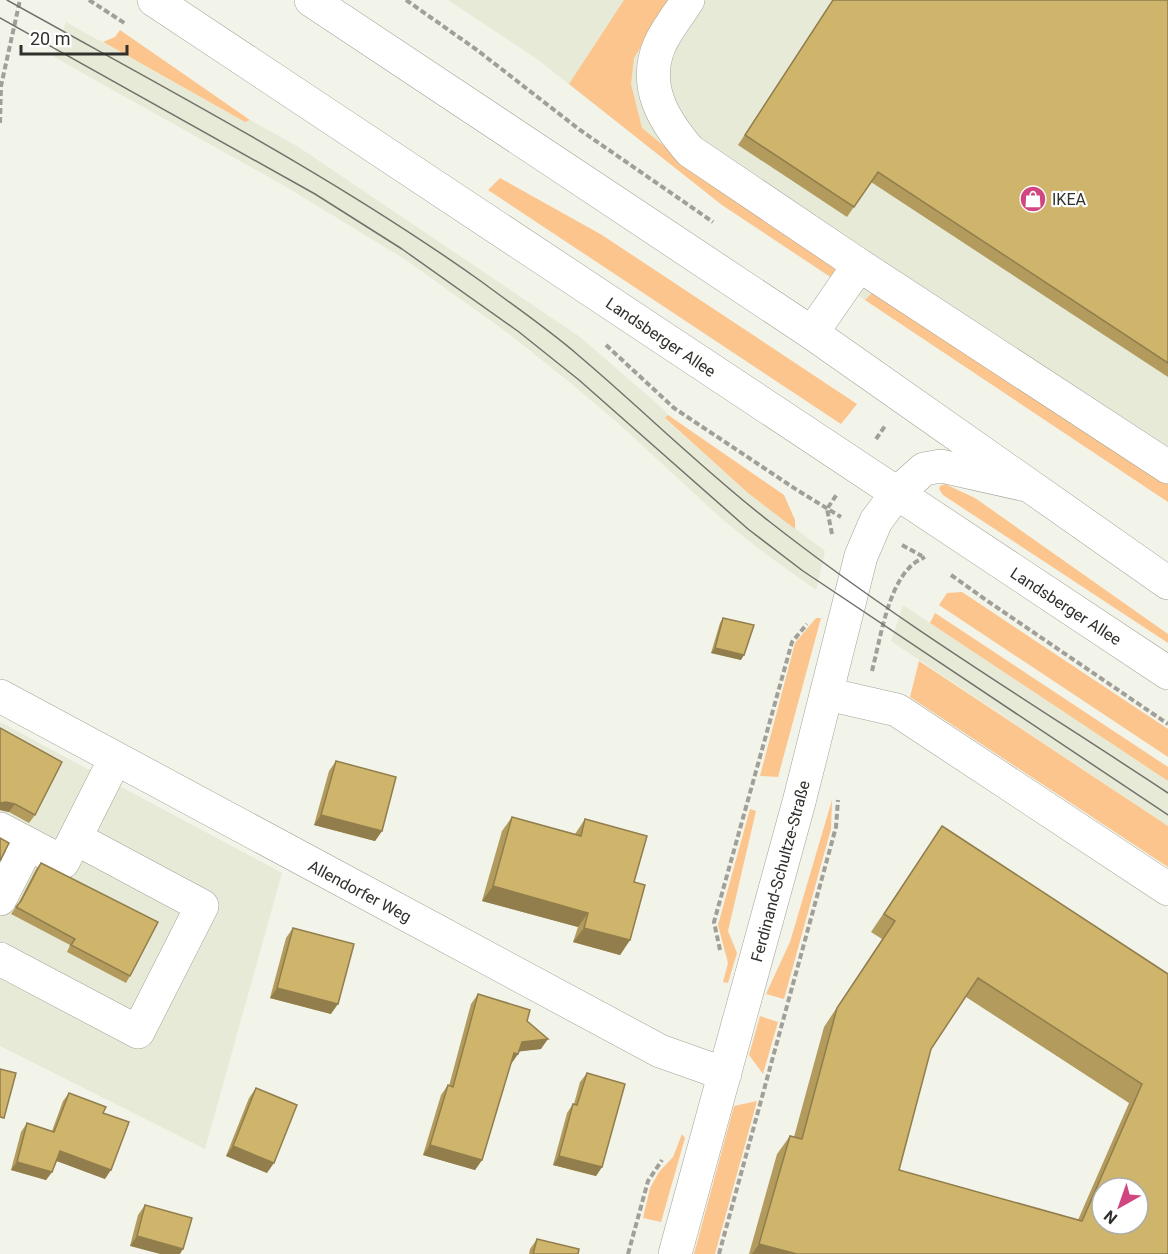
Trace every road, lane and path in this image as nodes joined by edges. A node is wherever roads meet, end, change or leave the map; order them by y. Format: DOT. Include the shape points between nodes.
graph roads {
  1 [pos="20,0"];
  2 [pos="154,0"];
  3 [pos="311,0"];
  4 [pos="688,0"];
  5 [pos="1,121"];
  6 [pos="859,265"];
  7 [pos="812,333"];
  8 [pos="674,408"];
  9 [pos="1168,467"];
  10 [pos="1026,485"];
  11 [pos="896,494"];
  12 [pos="809,498"];
  13 [pos="925,557"];
  14 [pos="947,572"];
  15 [pos="1168,583"];
  16 [pos="810,620"];
  17 [pos="1168,673"];
  18 [pos="827,694"];
  19 [pos="0,696"];
  20 [pos="864,701"];
  21 [pos="1168,724"];
  22 [pos="115,759"];
  23 [pos="838,796"];
  24 [pos="14,837"];
  25 [pos="75,838"];
  26 [pos="1168,889"];
  27 [pos="0,899"];
  28 [pos="721,955"];
  29 [pos="0,959"];
  30 [pos="725,1074"];
  31 [pos="665,1156"];
  32 [pos="628,1254"];
  33 [pos="675,1254"];
  34 [pos="719,1254"];
  1 -- 5 [label="path" via="1,86"];
  2 -- 11 [label="main road, Landsberger Allee"];
  3 -- 7 [label="main road"];
  4 -- 6 [label="main road" via="661,43 653,67 656,96 669,127 690,150"];
  6 -- 7 [label="main road"];
  6 -- 9 [label="main road"];
  7 -- 10 [label="main road"];
  8 -- 12 [label="path"];
  10 -- 11 [label="main road, Ferdinand-Schultze-Straße" via="941,466 924,469"];
  10 -- 15 [label="main road"];
  11 -- 17 [label="main road, Landsberger Allee"];
  11 -- 18 [label="main road, Ferdinand-Schultze-Straße" via="876,521 861,556"];
  13 -- 20 [label="path" via="910,565 898,580"];
  14 -- 21 [label="path"];
  16 -- 28 [label="path" via="792,642 714,922"];
  18 -- 20 [label="main road"];
  18 -- 30 [label="main road, Ferdinand-Schultze-Straße"];
  19 -- 22 [label="main road, Allendorfer Weg"];
  20 -- 26 [label="main road" via="897,710"];
  22 -- 25 [label="main road"];
  22 -- 30 [label="main road, Allendorfer Weg" via="660,1051"];
  23 -- 34 [label="path" via="836,827"];
  24 -- 25 [label="main road" via="63,862"];
  24 -- 27 [label="main road"];
  25 -- 29 [label="main road" via="202,906 138,1032"];
  30 -- 33 [label="main road, Ferdinand-Schultze-Straße"];
  31 -- 32 [label="path" via="648,1181"];
}
